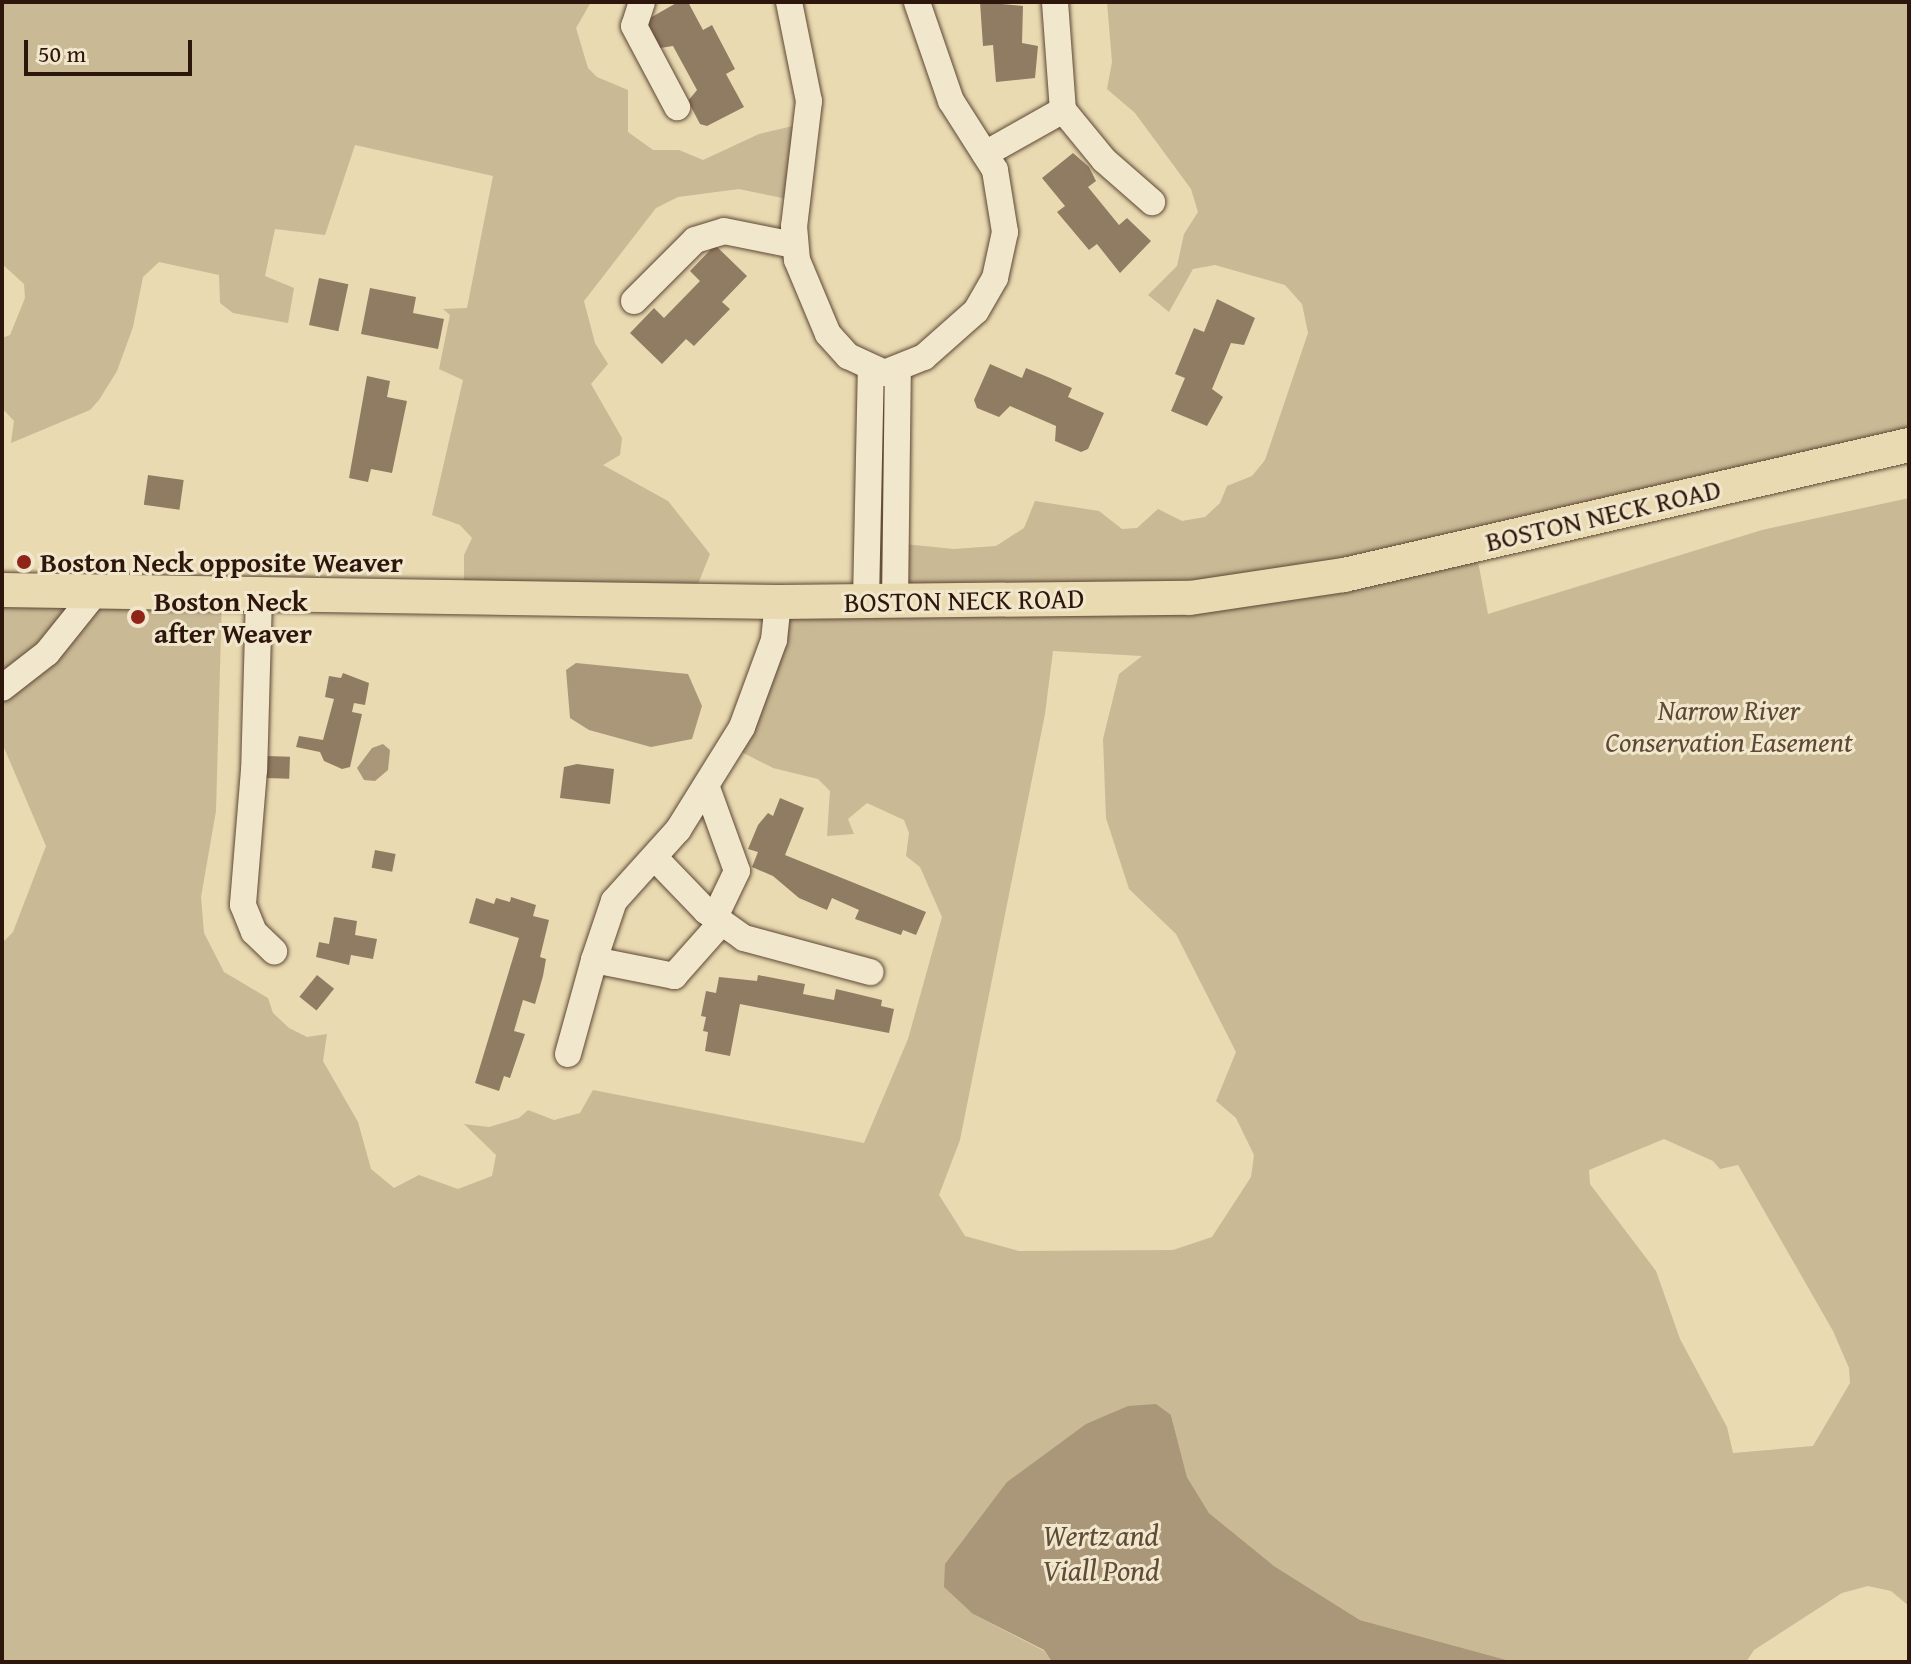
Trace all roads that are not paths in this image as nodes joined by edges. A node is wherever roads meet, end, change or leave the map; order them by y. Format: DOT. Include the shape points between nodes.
graph roads {
  1 [pos="642,2"];
  2 [pos="789,2"];
  3 [pos="917,2"];
  4 [pos="1055,2"];
  5 [pos="677,107"];
  6 [pos="1063,110"];
  7 [pos="985,154"];
  8 [pos="1152,202"];
  9 [pos="794,245"];
  10 [pos="634,301"];
  11 [pos="898,370"];
  12 [pos="871,371"];
  13 [pos="1909,445"];
  14 [pos="869,511"];
  15 [pos="896,511"];
  16 [pos="2,590"];
  17 [pos="96,592"];
  18 [pos="259,596"];
  19 [pos="778,602"];
  20 [pos="880,602"];
  21 [pos="2,688"];
  22 [pos="707,788"];
  23 [pos="655,858"];
  24 [pos="719,920"];
  25 [pos="274,951"];
  26 [pos="594,960"];
  27 [pos="870,972"];
  28 [pos="568,1054"];
  1 -- 5 [label="street" via="634,26"];
  2 -- 9 [label="street" via="809,101"];
  3 -- 7 [label="street" via="951,101"];
  4 -- 6 [label="street"];
  6 -- 7 [label="street"];
  6 -- 8 [label="street" via="1104,160"];
  7 -- 11 [label="street" via="1004,201 1003,251 995,278 976,311 945,342"];
  9 -- 10 [label="street" via="724,231 695,240"];
  9 -- 12 [label="street" via="805,291 828,334"];
  11 -- 12 [label="street"];
  11 -- 15 [label="street"];
  12 -- 14 [label="street"];
  13 -- 20 [label="main road, BOSTON NECK ROAD" via="1328,577 1190,598"];
  14 -- 15 [label="street"];
  14 -- 20 [label="street"];
  15 -- 20 [label="street"];
  16 -- 17 [label="main road, BOSTON NECK ROAD"];
  17 -- 18 [label="main road, BOSTON NECK ROAD"];
  17 -- 21 [label="street" via="47,653"];
  18 -- 19 [label="main road, BOSTON NECK ROAD"];
  18 -- 25 [label="street" via="254,770 243,905 254,932"];
  19 -- 20 [label="main road, BOSTON NECK ROAD"];
  19 -- 22 [label="street" via="774,640 759,687"];
  22 -- 23 [label="street"];
  22 -- 24 [label="street" via="737,871"];
  23 -- 24 [label="street"];
  23 -- 26 [label="street" via="614,901"];
  24 -- 26 [label="street" via="674,976"];
  24 -- 27 [label="street" via="776,950"];
  26 -- 28 [label="street"];
}
